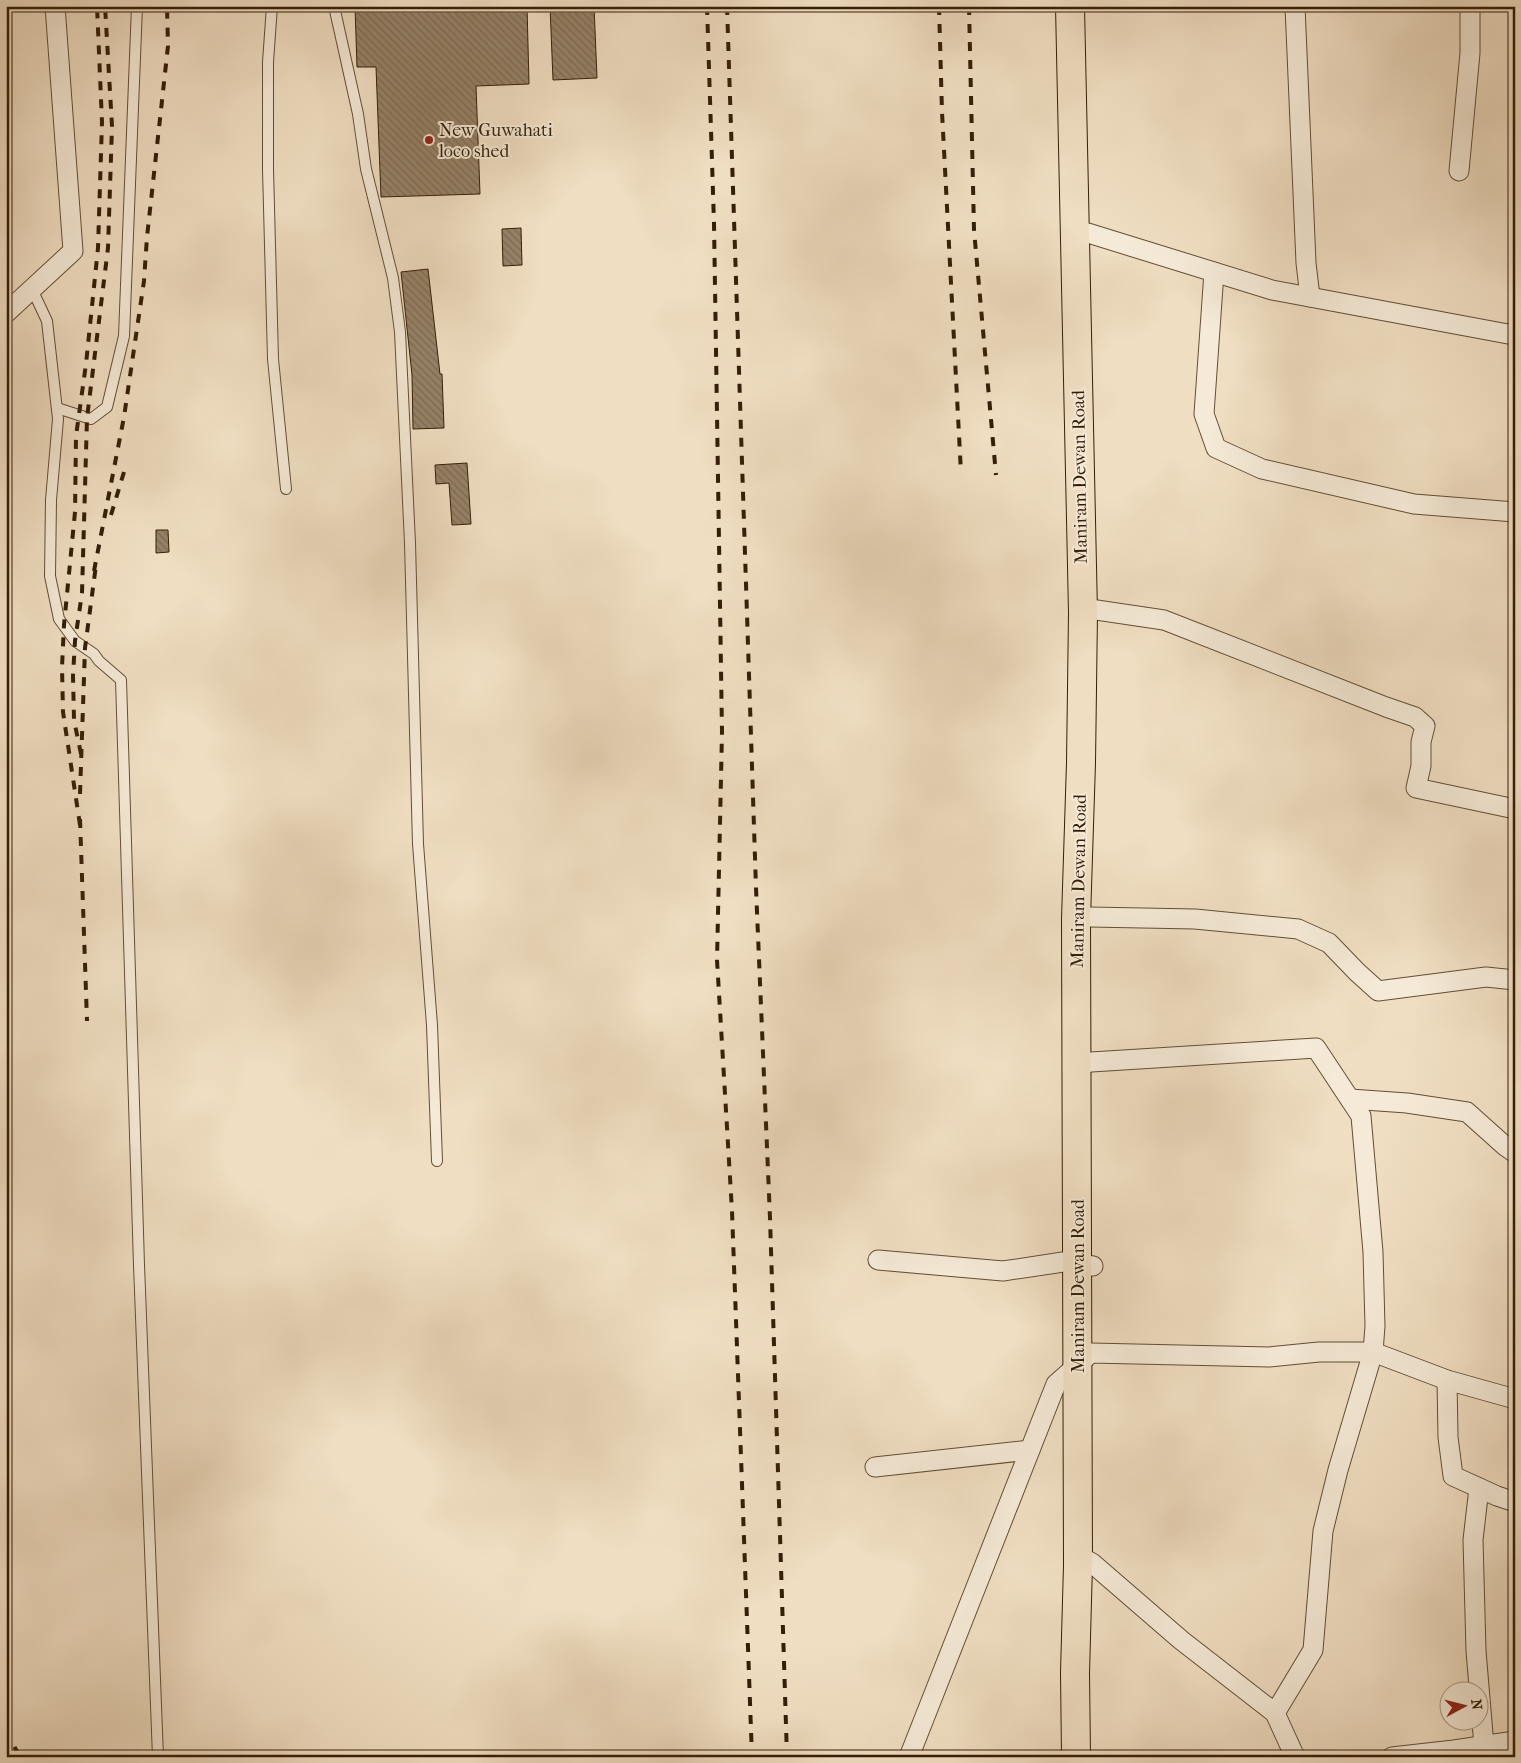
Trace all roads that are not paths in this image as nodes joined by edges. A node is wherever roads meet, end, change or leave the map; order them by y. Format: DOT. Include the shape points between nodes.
graph roads {
  1 [pos="55,6"];
  2 [pos="137,6"];
  3 [pos="272,6"];
  4 [pos="334,6"];
  5 [pos="1070,6"];
  6 [pos="1083,6"];
  7 [pos="1295,6"];
  8 [pos="1470,6"];
  9 [pos="1459,171"];
  10 [pos="1081,235"];
  11 [pos="1214,272"];
  12 [pos="32,288"];
  13 [pos="1310,297"];
  14 [pos="6,312"];
  15 [pos="1515,333"];
  16 [pos="57,408"];
  17 [pos="286,489"];
  18 [pos="1515,512"];
  19 [pos="1090,609"];
  20 [pos="1089,730"];
  21 [pos="1515,809"];
  22 [pos="1090,917"];
  23 [pos="1515,980"];
  24 [pos="1084,1063"];
  25 [pos="1350,1099"];
  26 [pos="1515,1153"];
  27 [pos="437,1161"];
  28 [pos="878,1260"];
  29 [pos="1085,1265"];
  30 [pos="1373,1352"];
  31 [pos="1084,1359"];
  32 [pos="1446,1380"];
  33 [pos="1515,1399"];
  34 [pos="1030,1450"];
  35 [pos="875,1468"];
  36 [pos="1478,1488"];
  37 [pos="1515,1502"];
  38 [pos="1085,1559"];
  39 [pos="1276,1713"];
  40 [pos="1515,1742"];
  41 [pos="1484,1746"];
  42 [pos="158,1757"];
  43 [pos="909,1757"];
  44 [pos="1076,1757"];
  45 [pos="1090,1757"];
  46 [pos="1294,1757"];
  47 [pos="1392,1757"];
  1 -- 12 [label="street" via="73,251"];
  2 -- 16 [label="lane" via="124,336 107,407 91,419"];
  3 -- 17 [label="lane" via="268,62 268,169 273,359"];
  4 -- 27 [label="lane" via="358,114 366,169 393,278 400,332 410,543 418,844 432,1025"];
  5 -- 10 [label="main road, Maniram Dewan Road"];
  6 -- 10 [label="main road, Maniram Dewan Road"];
  7 -- 13 [label="street"];
  8 -- 9 [label="street" via="1470,53"];
  10 -- 11 [label="street"];
  10 -- 19 [label="main road, Maniram Dewan Road"];
  11 -- 13 [label="street" via="1272,290"];
  11 -- 18 [label="street" via="1204,414 1216,448 1262,468 1414,504"];
  12 -- 14 [label="street"];
  12 -- 16 [label="lane" via="47,321"];
  13 -- 15 [label="street"];
  16 -- 42 [label="lane" via="50,576 59,619 75,641 121,680"];
  19 -- 20 [label="main road, Maniram Dewan Road"];
  19 -- 21 [label="street" via="1164,620 1386,708 1415,716 1425,726 1416,788"];
  20 -- 22 [label="main road, Maniram Dewan Road"];
  20 -- 24 [label="main road, Maniram Dewan Road" via="1076,919"];
  22 -- 23 [label="street" via="1195,920 1298,929 1329,943 1378,991 1486,978"];
  22 -- 24 [label="main road, Maniram Dewan Road"];
  24 -- 25 [label="street" via="1316,1048"];
  24 -- 29 [label="main road, Maniram Dewan Road"];
  25 -- 26 [label="street" via="1467,1112"];
  25 -- 30 [label="street" via="1360,1116 1374,1252"];
  28 -- 29 [label="street" via="1003,1271 1063,1262"];
  29 -- 31 [label="main road, Maniram Dewan Road"];
  30 -- 31 [label="street"];
  30 -- 32 [label="street"];
  30 -- 39 [label="street" via="1338,1470 1324,1531 1312,1650"];
  31 -- 34 [label="street" via="1056,1384"];
  31 -- 38 [label="main road, Maniram Dewan Road"];
  32 -- 33 [label="street"];
  32 -- 36 [label="street" via="1453,1476"];
  34 -- 35 [label="street"];
  34 -- 43 [label="street"];
  36 -- 37 [label="street"];
  36 -- 41 [label="street" via="1472,1540"];
  38 -- 39 [label="street" via="1181,1640"];
  38 -- 44 [label="main road, Maniram Dewan Road" via="1075,1673"];
  38 -- 45 [label="main road, Maniram Dewan Road"];
  39 -- 46 [label="street"];
  40 -- 41 [label="street"];
  41 -- 47 [label="street"];
}
